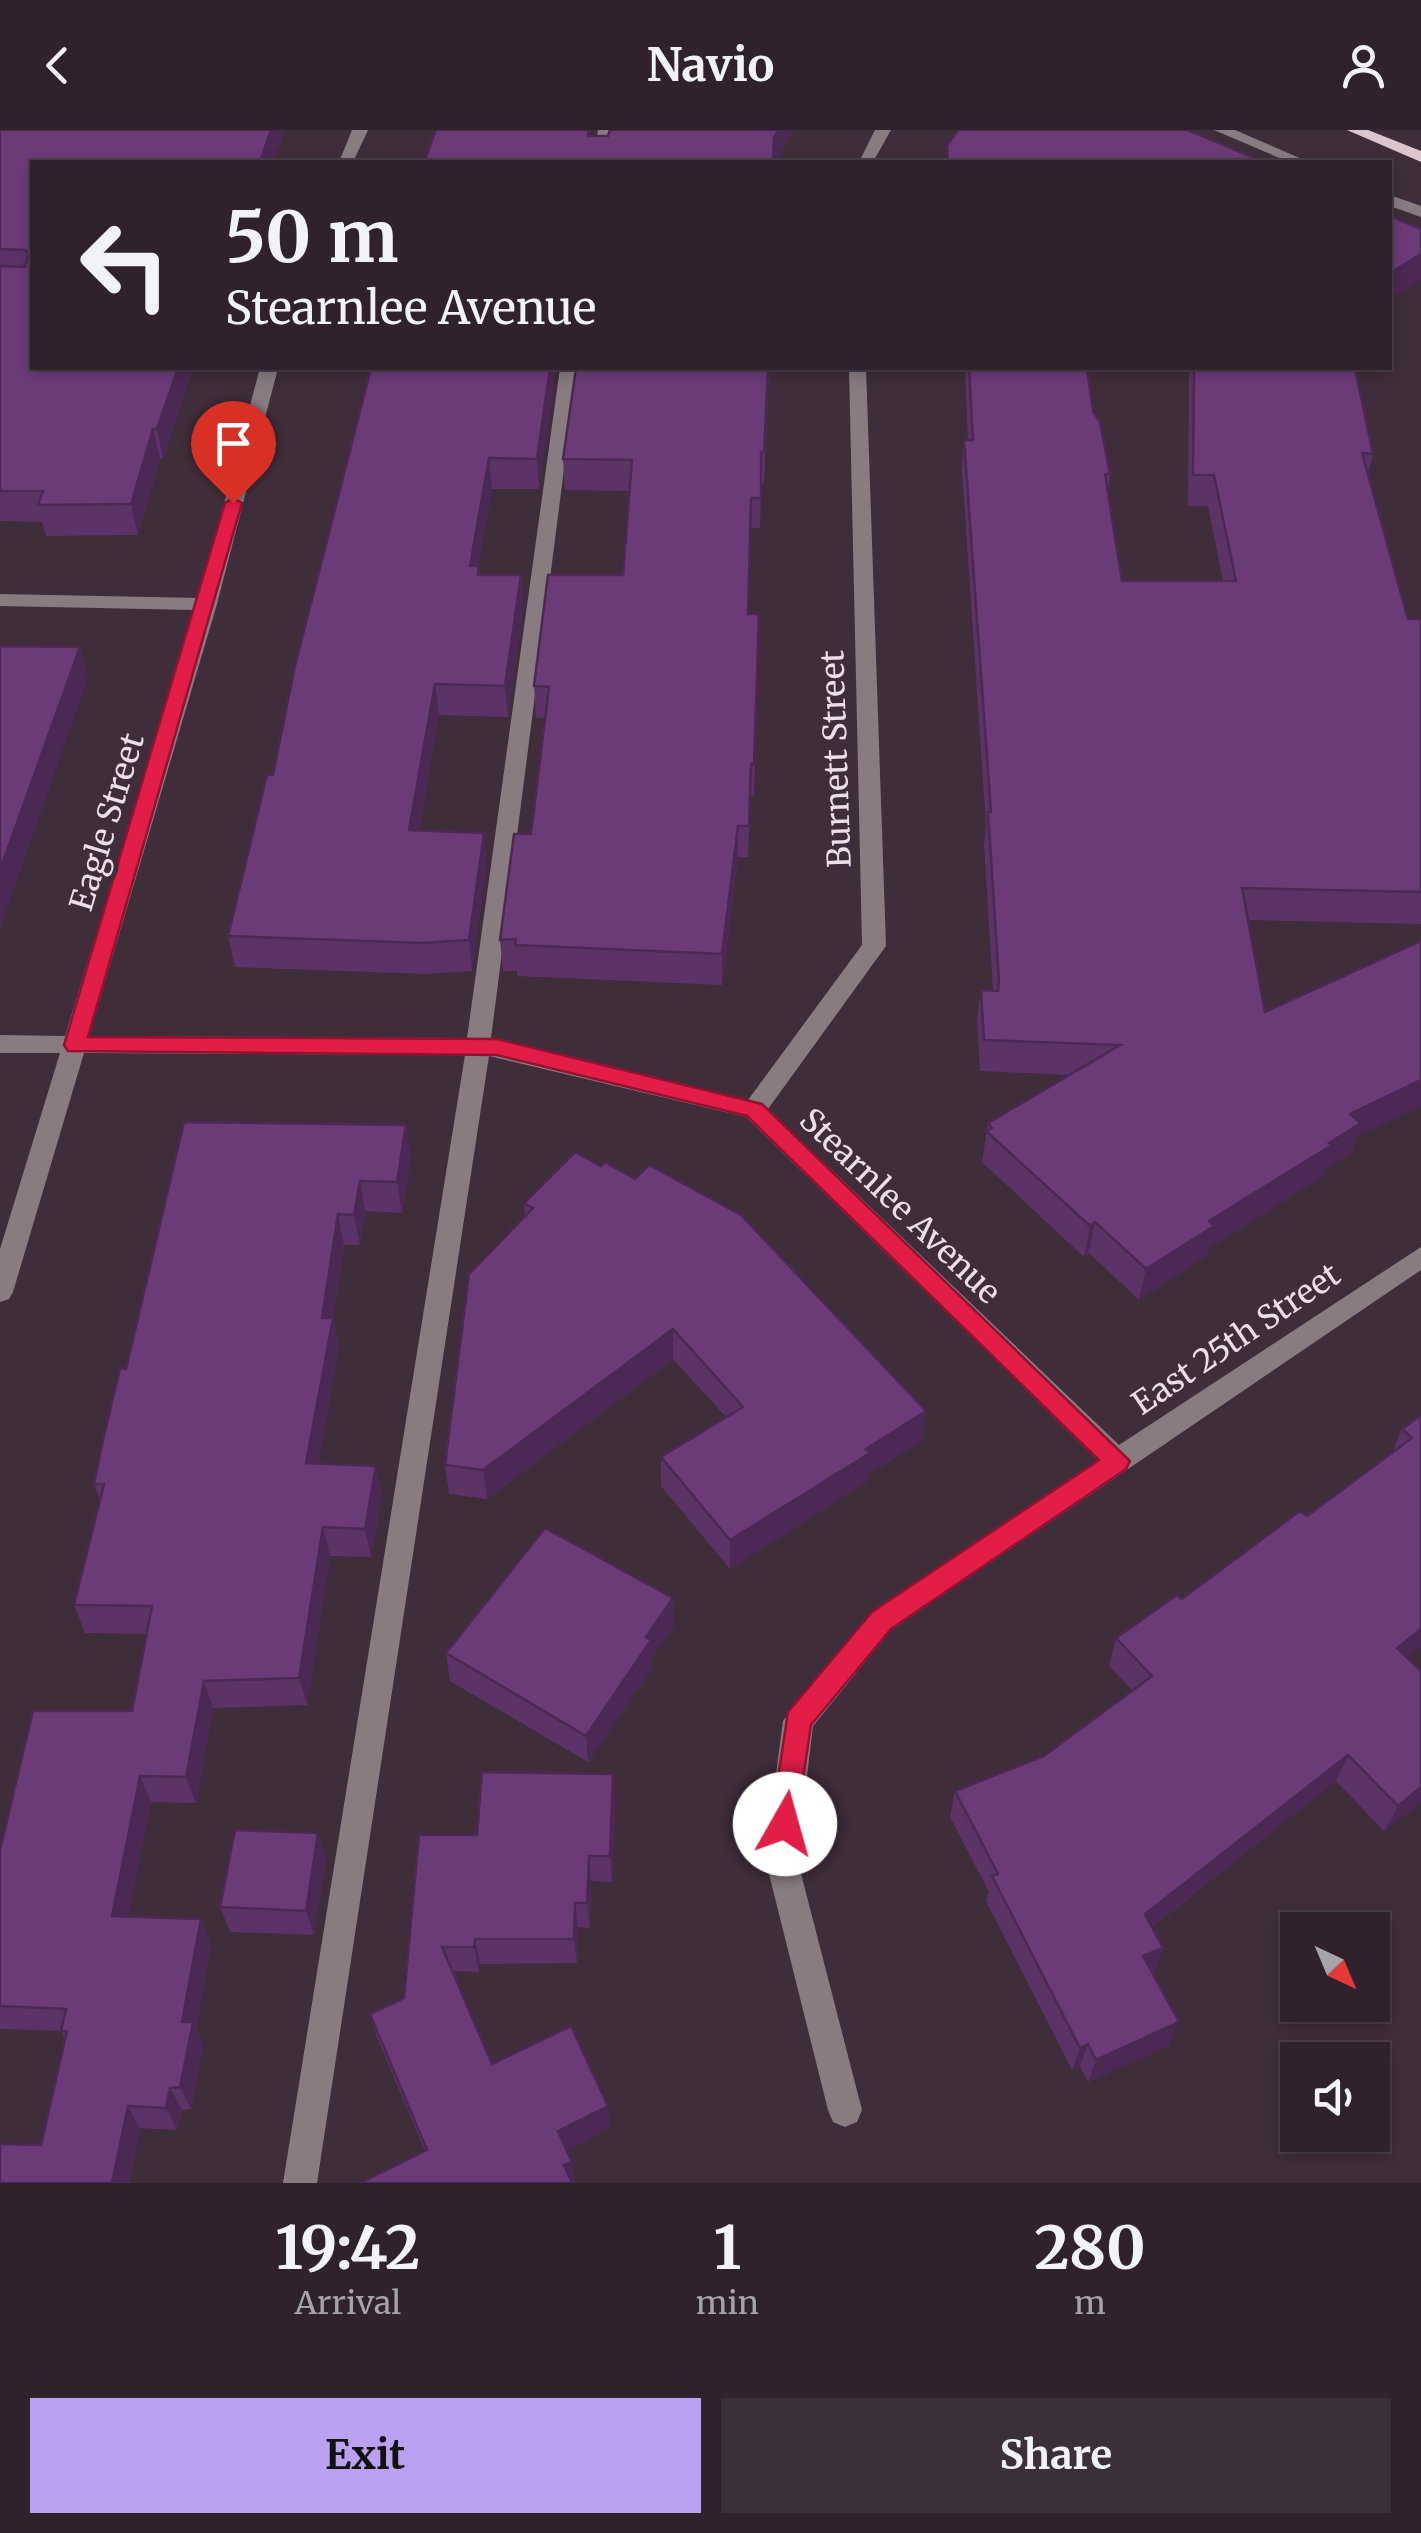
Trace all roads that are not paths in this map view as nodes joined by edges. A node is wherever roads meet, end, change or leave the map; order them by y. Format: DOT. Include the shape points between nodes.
graph roads {
  1 [pos="360,130"];
  2 [pos="606,130"];
  3 [pos="883,130"];
  4 [pos="1222,130"];
  5 [pos="1355,130"];
  6 [pos="1421,157"];
  7 [pos="347,160"];
  8 [pos="600,160"];
  9 [pos="867,160"];
  10 [pos="1296,160"];
  11 [pos="1392,201"];
  12 [pos="1421,212"];
  13 [pos="268,370"];
  14 [pos="569,370"];
  15 [pos="858,370"];
  16 [pos="0,600"];
  17 [pos="206,604"];
  18 [pos="0,1044"];
  19 [pos="75,1045"];
  20 [pos="478,1047"];
  21 [pos="754,1110"];
  22 [pos="1421,1257"];
  23 [pos="0,1292"];
  24 [pos="1117,1461"];
  25 [pos="845,2110"];
  26 [pos="300,2183"];
  1 -- 7 [label="street"];
  2 -- 8 [label="street"];
  3 -- 9 [label="street"];
  4 -- 10 [label="street"];
  5 -- 6 [label="main road"];
  11 -- 12 [label="street"];
  13 -- 17 [label="street, Eagle Street"];
  14 -- 20 [label="street"];
  15 -- 21 [label="street, Burnett Street" via="874,946"];
  16 -- 17 [label="street"];
  17 -- 19 [label="street, Eagle Street"];
  18 -- 19 [label="street, Stearnlee Avenue"];
  19 -- 20 [label="street, Stearnlee Avenue"];
  19 -- 23 [label="street, Eagle Street"];
  20 -- 21 [label="street, Stearnlee Avenue"];
  20 -- 26 [label="street"];
  21 -- 24 [label="street, Stearnlee Avenue"];
  22 -- 24 [label="street, East 25th Street"];
  24 -- 25 [label="street, East 25th Street" via="881,1621 798,1721 781,1858"];
}
